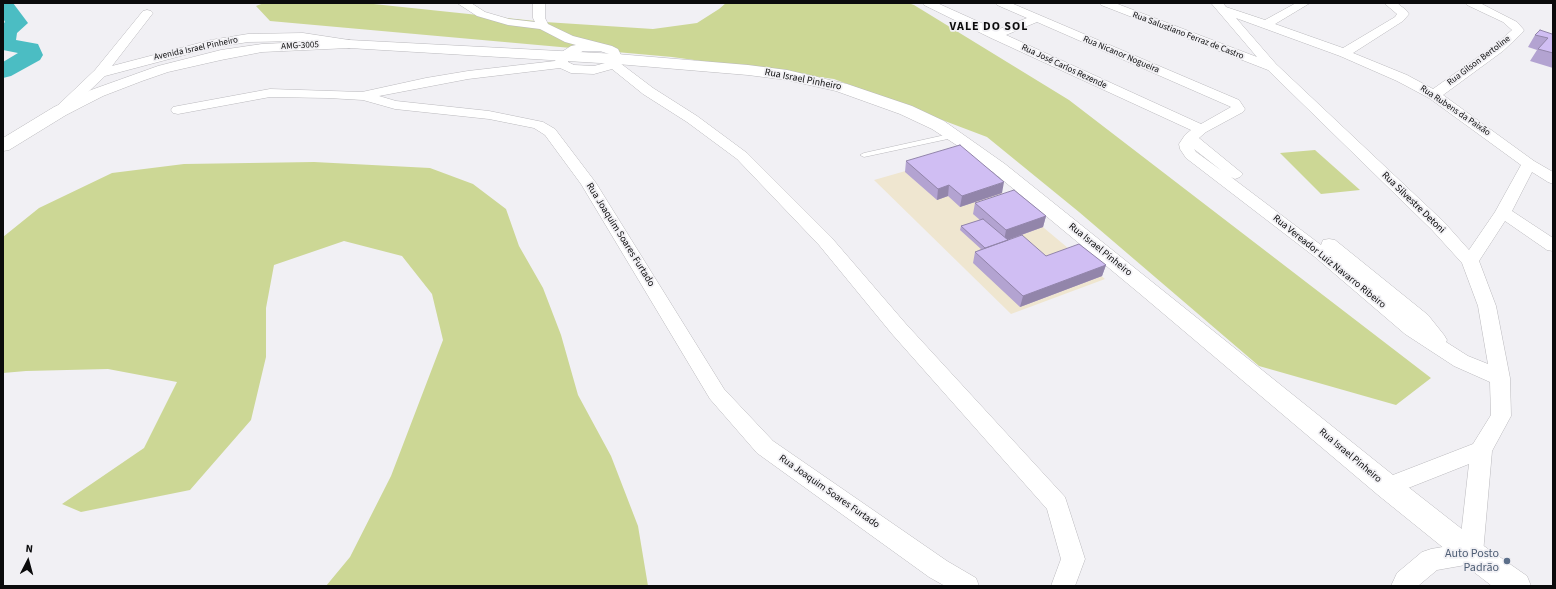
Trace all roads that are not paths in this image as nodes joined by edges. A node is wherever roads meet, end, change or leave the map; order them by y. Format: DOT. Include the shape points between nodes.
graph roads {
  1 [pos="463,3"];
  2 [pos="539,3"];
  3 [pos="928,3"];
  4 [pos="1001,3"];
  5 [pos="1105,3"];
  6 [pos="1207,3"];
  7 [pos="1304,3"];
  8 [pos="1390,3"];
  9 [pos="1471,3"];
  10 [pos="1221,6"];
  11 [pos="147,13"];
  12 [pos="1035,19"];
  13 [pos="1264,25"];
  14 [pos="543,26"];
  15 [pos="995,35"];
  16 [pos="349,44"];
  17 [pos="592,47"];
  18 [pos="1344,53"];
  19 [pos="563,60"];
  20 [pos="615,61"];
  21 [pos="1272,67"];
  22 [pos="100,73"];
  23 [pos="1434,95"];
  24 [pos="364,96"];
  25 [pos="60,110"];
  26 [pos="178,110"];
  27 [pos="1196,134"];
  28 [pos="954,135"];
  29 [pos="3,146"];
  30 [pos="864,155"];
  31 [pos="1529,164"];
  32 [pos="1553,179"];
  33 [pos="1503,212"];
  34 [pos="1553,246"];
  35 [pos="1470,261"];
  36 [pos="1500,378"];
  37 [pos="1481,450"];
  38 [pos="1388,487"];
  39 [pos="1471,552"];
  40 [pos="967,586"];
  41 [pos="1063,586"];
  42 [pos="1403,586"];
  43 [pos="1516,586"];
  1 -- 14 [label="street" via="481,14 494,18"];
  2 -- 14 [label="street" via="538,18"];
  3 -- 15 [label="street, Rua José Carlos Rezende"];
  4 -- 12 [label="street, Rua Nicanor Nogueira"];
  5 -- 21 [label="street, Rua Salustiano Ferraz de Castro"];
  6 -- 10 [label="street, Rua Rubens da Paixão"];
  7 -- 13 [label="street"];
  8 -- 18 [label="street" via="1403,14"];
  9 -- 23 [label="street, Rua Gilson Bertoline" via="1508,20 1518,30 1499,48"];
  10 -- 13 [label="street, Rua Rubens da Paixão"];
  10 -- 21 [label="street, Rua Silvestre Detoni"];
  11 -- 22 [label="street"];
  12 -- 15 [label="street"];
  12 -- 27 [label="street, Rua Nicanor Nogueira" via="1237,106 1238,109"];
  13 -- 18 [label="street, Rua Rubens da Paixão"];
  14 -- 17 [label="street"];
  15 -- 27 [label="street, Rua José Carlos Rezende"];
  16 -- 19 [label="main road, AMG-3005"];
  16 -- 22 [label="street, Avenida Israel Pinheiro" via="303,37 248,38 211,44"];
  16 -- 25 [label="main road, AMG-3005" via="262,48 194,61 136,78"];
  17 -- 19 [label="street" via="575,49"];
  17 -- 20 [label="street" via="614,52"];
  18 -- 23 [label="street, Rua Rubens da Paixão" via="1396,75"];
  19 -- 20 [label="main road, AMG-3005"];
  19 -- 24 [label="street" via="426,82"];
  20 -- 28 [label="main road, Rua Israel Pinheiro" via="748,70 820,82 906,110"];
  20 -- 41 [label="street" via="648,91 742,156 825,241 899,329 1057,504 1074,559"];
  21 -- 35 [label="street, Rua Silvestre Detoni" via="1438,226"];
  22 -- 25 [label="street, Avenida Israel Pinheiro"];
  23 -- 31 [label="street, Rua Rubens da Paixão"];
  24 -- 26 [label="street, Rua Joaquim Soares Furtado" via="270,93"];
  24 -- 40 [label="street, Rua Joaquim Soares Furtado" via="395,105 524,121 550,132 588,183 717,394 765,447 938,569"];
  25 -- 29 [label="main road, AMG-3005"];
  27 -- 36 [label="street, Rua Vereador Luiz Navarro Ribeiro" via="1186,144 1191,155 1321,253 1412,329 1461,361"];
  28 -- 30 [label="lane"];
  28 -- 38 [label="main road, Rua Israel Pinheiro" via="1016,182"];
  31 -- 32 [label="street, Rua Rubens da Paixão"];
  31 -- 33 [label="street"];
  33 -- 34 [label="street"];
  33 -- 35 [label="street"];
  35 -- 36 [label="street, Rua Silvestre Detoni" via="1487,306"];
  36 -- 37 [label="street, Rua Silvestre Detoni" via="1501,416"];
  37 -- 38 [label="street"];
  37 -- 39 [label="street, Rua Silvestre Detoni"];
  38 -- 39 [label="main road, Rua Israel Pinheiro"];
  39 -- 42 [label="street" via="1431,560"];
  39 -- 43 [label="main road, Rua Israel Pinheiro"];
}
